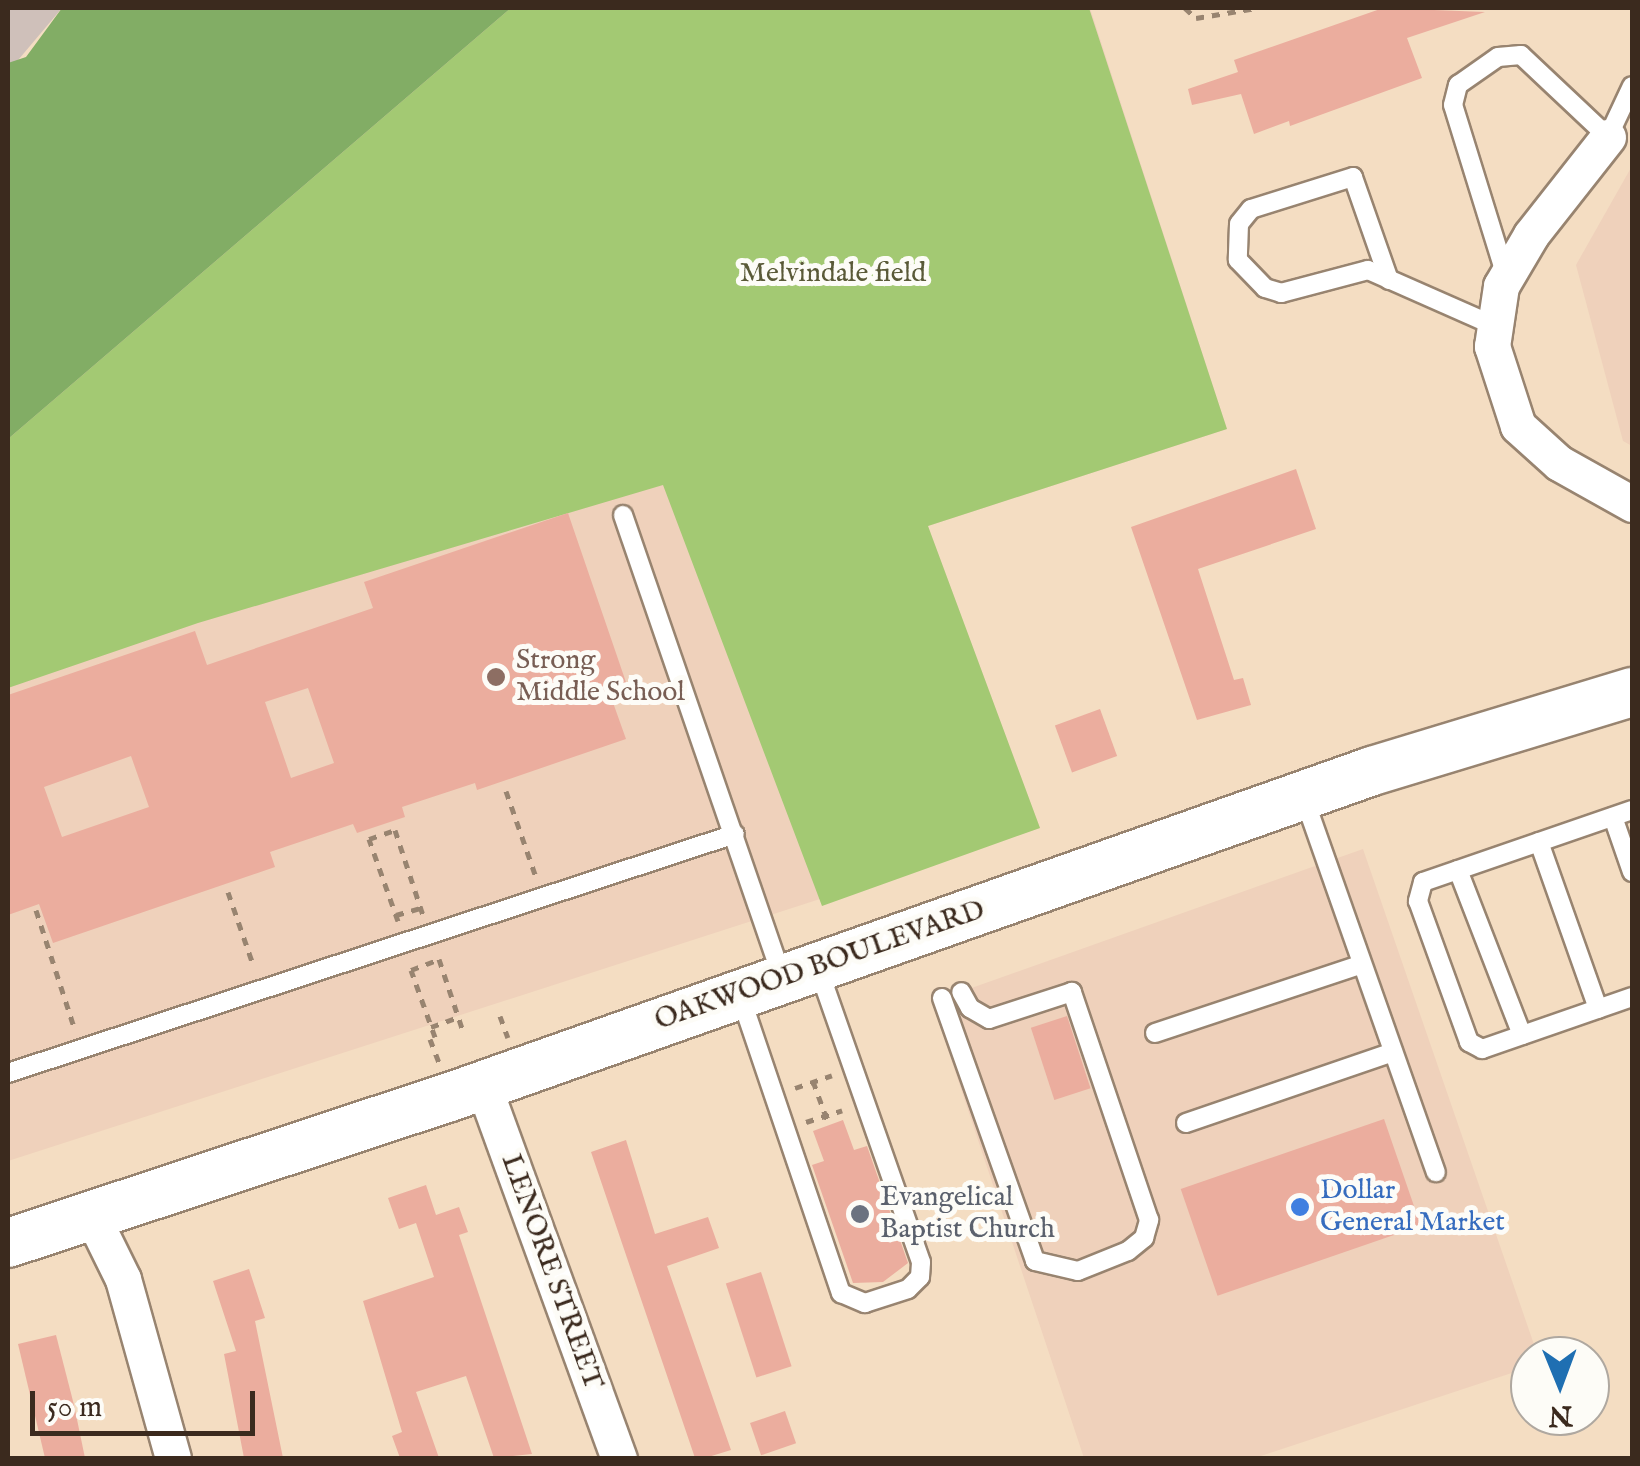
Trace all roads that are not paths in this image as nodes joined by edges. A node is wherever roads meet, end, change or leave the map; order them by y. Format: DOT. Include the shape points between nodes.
graph roads {
  1 [pos="1632,86"];
  2 [pos="1608,137"];
  3 [pos="1506,276"];
  4 [pos="1389,280"];
  5 [pos="1495,326"];
  6 [pos="1632,504"];
  7 [pos="623,515"];
  8 [pos="1632,692"];
  9 [pos="1302,795"];
  10 [pos="1632,810"];
  11 [pos="1613,817"];
  12 [pos="736,834"];
  13 [pos="1540,842"];
  14 [pos="1458,870"];
  15 [pos="1632,872"];
  16 [pos="1362,964"];
  17 [pos="780,980"];
  18 [pos="952,995"];
  19 [pos="1632,997"];
  20 [pos="1598,1009"];
  21 [pos="1155,1033"];
  22 [pos="1522,1035"];
  23 [pos="1393,1052"];
  24 [pos="8,1074"];
  25 [pos="483,1085"];
  26 [pos="1186,1122"];
  27 [pos="1436,1172"];
  28 [pos="92,1216"];
  29 [pos="8,1243"];
  30 [pos="173,1458"];
  31 [pos="619,1458"];
  1 -- 2 [label="lane"];
  2 -- 3 [label="street"];
  2 -- 3 [label="lane" via="1521,55 1498,57 1458,84 1454,105"];
  3 -- 5 [label="street"];
  4 -- 4 [label="lane" via="1368,270 1281,294 1265,288 1238,260 1239,224 1251,209 1352,177"];
  4 -- 5 [label="lane"];
  5 -- 6 [label="street" via="1500,384 1518,426 1558,463"];
  7 -- 12 [label="lane"];
  8 -- 9 [label="main road, OAKWOOD BOULEVARD"];
  9 -- 16 [label="lane"];
  9 -- 17 [label="main road, OAKWOOD BOULEVARD"];
  10 -- 11 [label="lane"];
  11 -- 13 [label="lane"];
  11 -- 15 [label="lane"];
  12 -- 17 [label="lane"];
  12 -- 24 [label="lane"];
  13 -- 14 [label="lane"];
  13 -- 20 [label="lane"];
  14 -- 22 [label="lane"];
  14 -- 22 [label="lane" via="1423,882 1418,901 1469,1042 1482,1049"];
  16 -- 21 [label="lane"];
  16 -- 23 [label="lane"];
  17 -- 17 [label="lane" via="843,1298 865,1303 908,1289 922,1269 850,1064"];
  17 -- 25 [label="main road, OAKWOOD BOULEVARD"];
  18 -- 18 [label="lane" via="1035,1261 1078,1270 1128,1251 1144,1238 1149,1220 1072,992 989,1018"];
  19 -- 20 [label="lane"];
  20 -- 22 [label="lane"];
  23 -- 26 [label="lane"];
  23 -- 27 [label="lane"];
  25 -- 28 [label="main road, OAKWOOD BOULEVARD"];
  25 -- 31 [label="street, LENORE STREET"];
  28 -- 29 [label="main road, OAKWOOD BOULEVARD"];
  28 -- 30 [label="street" via="123,1279"];
}
